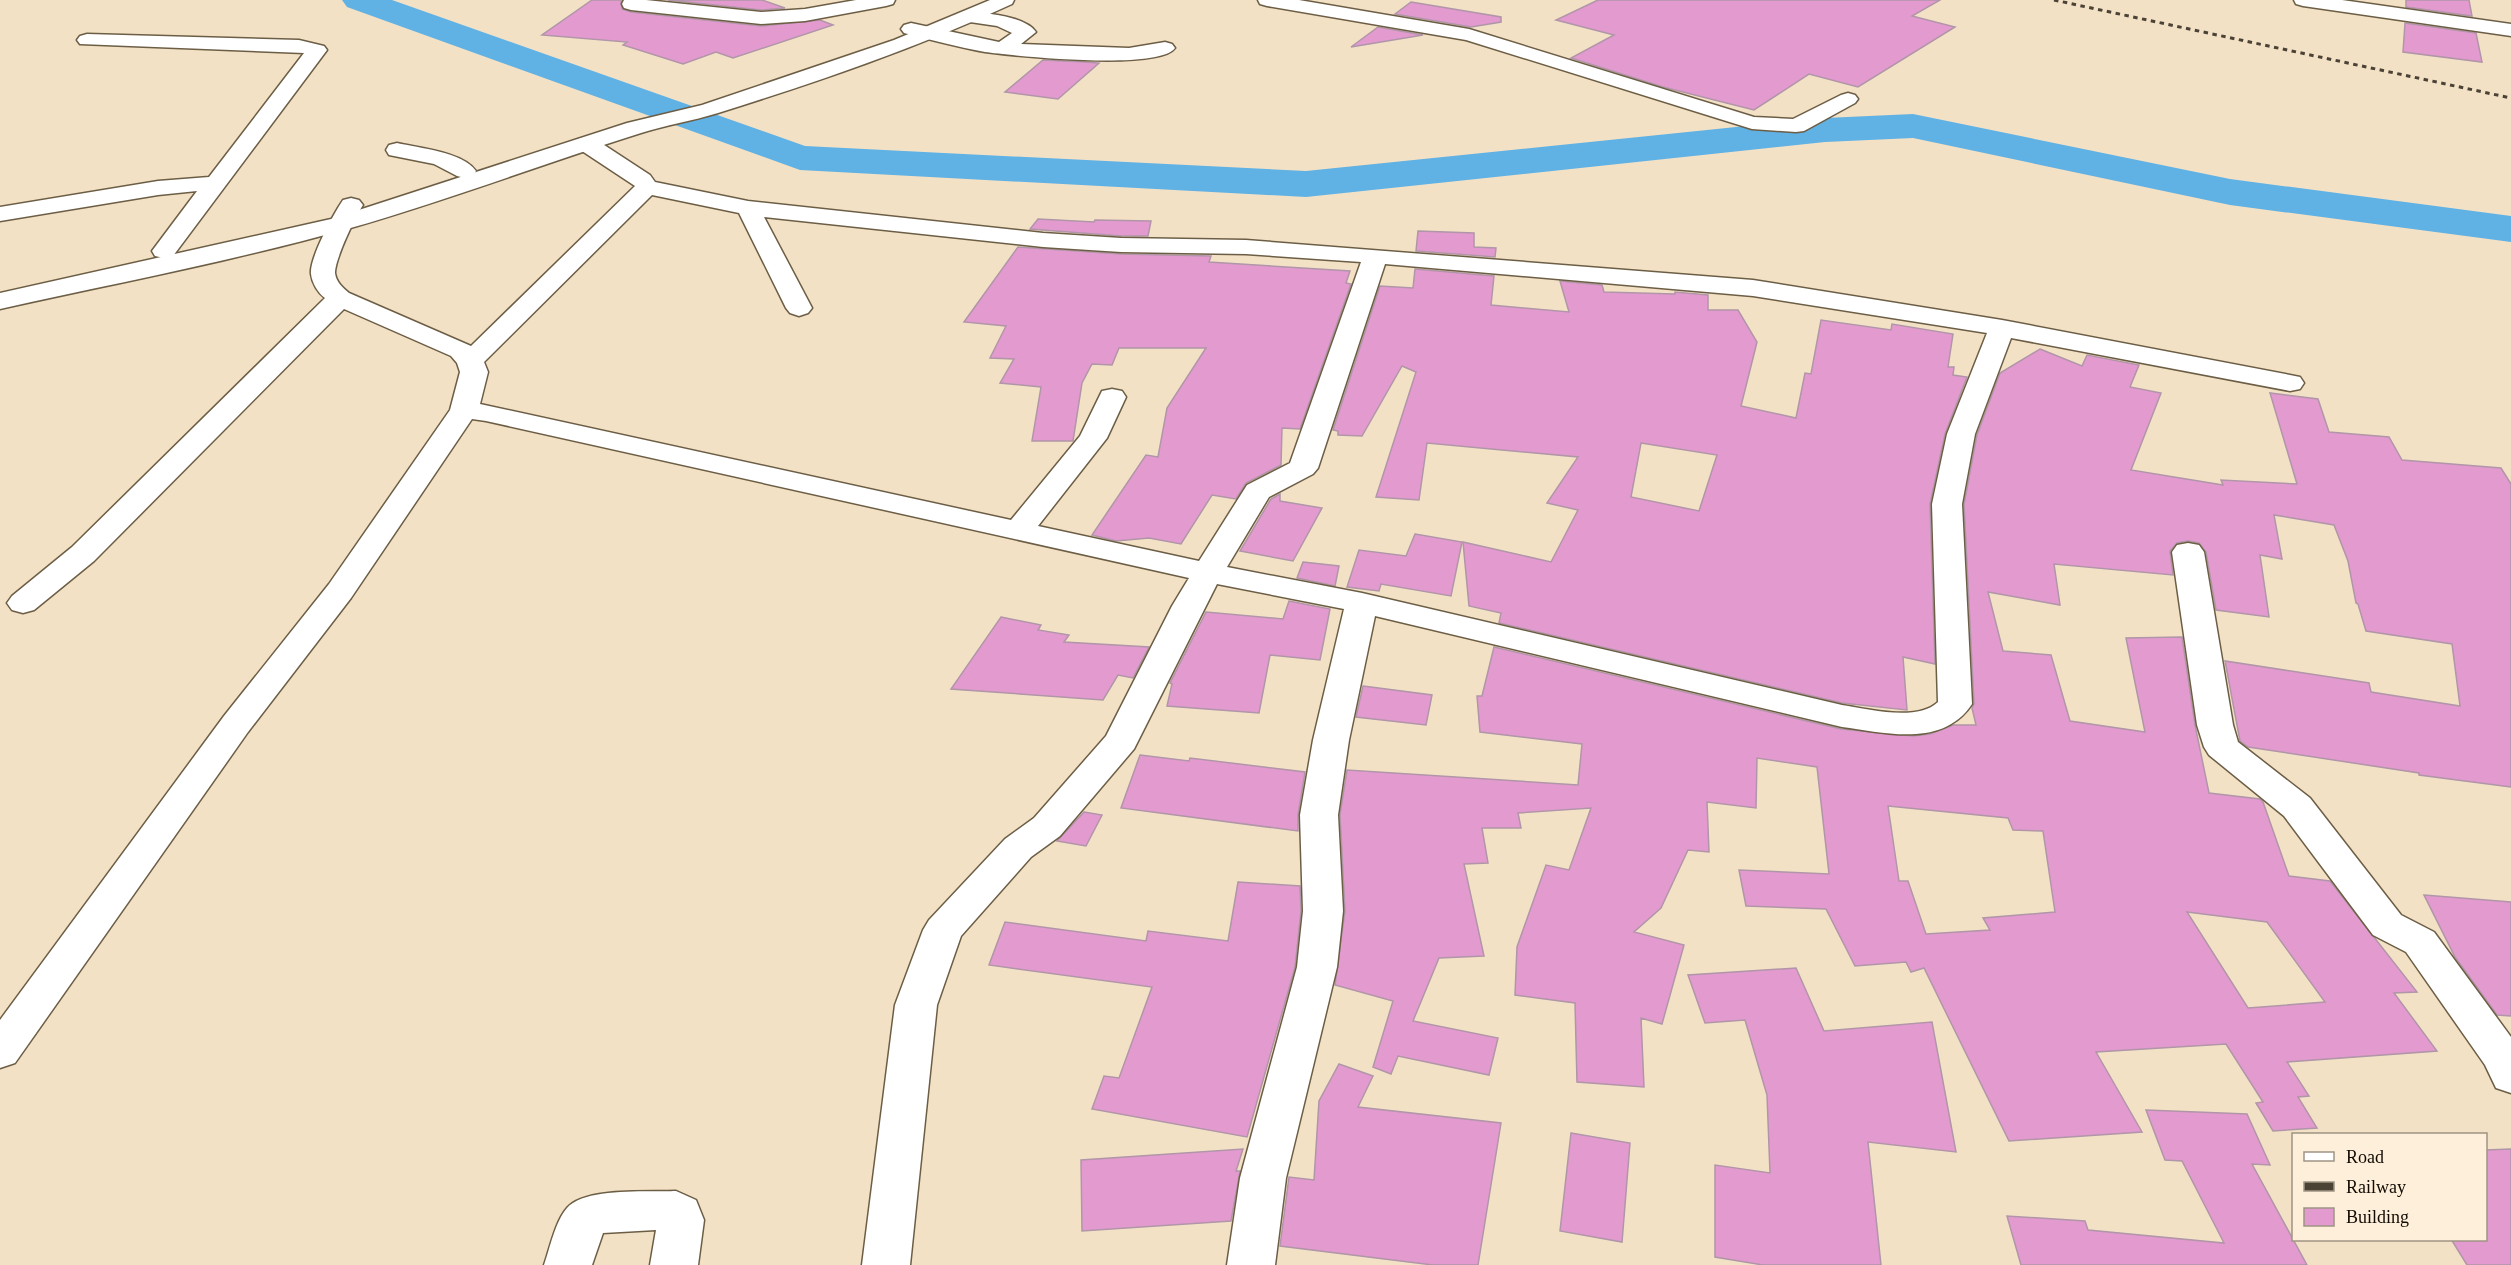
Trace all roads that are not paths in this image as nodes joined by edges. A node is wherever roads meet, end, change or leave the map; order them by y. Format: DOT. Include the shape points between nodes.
graph roads {
  1 [pos="886,0"];
  2 [pos="1005,0"];
  3 [pos="1267,0"];
  4 [pos="2303,0"];
  5 [pos="2308,0"];
  6 [pos="2360,0"];
  7 [pos="2366,0"];
  8 [pos="631,4"];
  9 [pos="973,8"];
  10 [pos="2511,22"];
  11 [pos="2511,30"];
  12 [pos="919,32"];
  13 [pos="87,40"];
  14 [pos="1003,48"];
  15 [pos="1165,48"];
  16 [pos="1848,99"];
  17 [pos="628,124"];
  18 [pos="587,144"];
  19 [pos="396,150"];
  20 [pos="465,171"];
  21 [pos="215,183"];
  22 [pos="647,187"];
  23 [pos="748,208"];
  24 [pos="0,214"];
  25 [pos="345,214"];
  26 [pos="164,251"];
  27 [pos="1375,256"];
  28 [pos="0,285"];
  29 [pos="340,298"];
  30 [pos="0,301"];
  31 [pos="799,308"];
  32 [pos="2002,328"];
  33 [pos="470,361"];
  34 [pos="2290,382"];
  35 [pos="1112,397"];
  36 [pos="464,410"];
  37 [pos="1018,531"];
  38 [pos="2188,552"];
  39 [pos="1209,573"];
  40 [pos="23,603"];
  41 [pos="1362,603"];
  42 [pos="0,1052"];
  43 [pos="2511,1076"];
  44 [pos="568,1265"];
  45 [pos="674,1265"];
  46 [pos="886,1265"];
  47 [pos="1251,1265"];
  1 -- 8 [label="main road" via="805,15 761,18"];
  2 -- 9 [label="main road"];
  3 -- 16 [label="main road" via="1469,35 1752,123 1796,126"];
  4 -- 11 [label="main road"];
  5 -- 10 [label="main road"];
  6 -- 10 [label="main road"];
  7 -- 10 [label="main road"];
  9 -- 12 [label="main road"];
  9 -- 14 [label="main road" via="1026,32"];
  12 -- 14 [label="main road"];
  12 -- 17 [label="main road" via="701,106"];
  13 -- 21 [label="main road" via="299,46 316,50"];
  14 -- 15 [label="main road" via="1076,55 1141,55"];
  17 -- 18 [label="main road"];
  17 -- 20 [label="main road"];
  18 -- 22 [label="main road"];
  18 -- 25 [label="main road" via="446,191"];
  19 -- 20 [label="main road" via="441,159"];
  20 -- 25 [label="main road"];
  21 -- 24 [label="main road" via="158,188"];
  21 -- 26 [label="main road"];
  22 -- 23 [label="main road"];
  22 -- 33 [label="main road"];
  23 -- 27 [label="main road" via="1043,240"];
  23 -- 31 [label="main road"];
  25 -- 26 [label="main road"];
  25 -- 29 [label="main road" via="323,273 329,289"];
  25 -- 30 [label="main road" via="259,244"];
  26 -- 28 [label="main road"];
  27 -- 32 [label="main road" via="1753,288"];
  27 -- 39 [label="main road" via="1303,468 1258,491"];
  29 -- 33 [label="main road" via="460,350"];
  29 -- 40 [label="main road" via="83,555"];
  32 -- 34 [label="main road"];
  32 -- 41 [label="main road" via="1961,434 1947,504 1955,704 1941,718 1914,723 1842,716"];
  33 -- 36 [label="main road" via="474,372"];
  35 -- 37 [label="main road" via="1093,438"];
  36 -- 37 [label="main road"];
  36 -- 42 [label="main road" via="340,591 236,724"];
  37 -- 39 [label="main road"];
  38 -- 43 [label="main road" via="2215,725 2222,747 2297,807 2386,925 2420,942 2504,1059"];
  39 -- 41 [label="main road"];
  39 -- 46 [label="main road" via="1188,606 1121,741 1047,827 1018,848 944,930 916,1005"];
  41 -- 47 [label="main road" via="1331,740 1319,815 1323,911 1317,967 1263,1178"];
  44 -- 45 [label="main road" via="583,1222 593,1214 676,1210 681,1220"];
}
